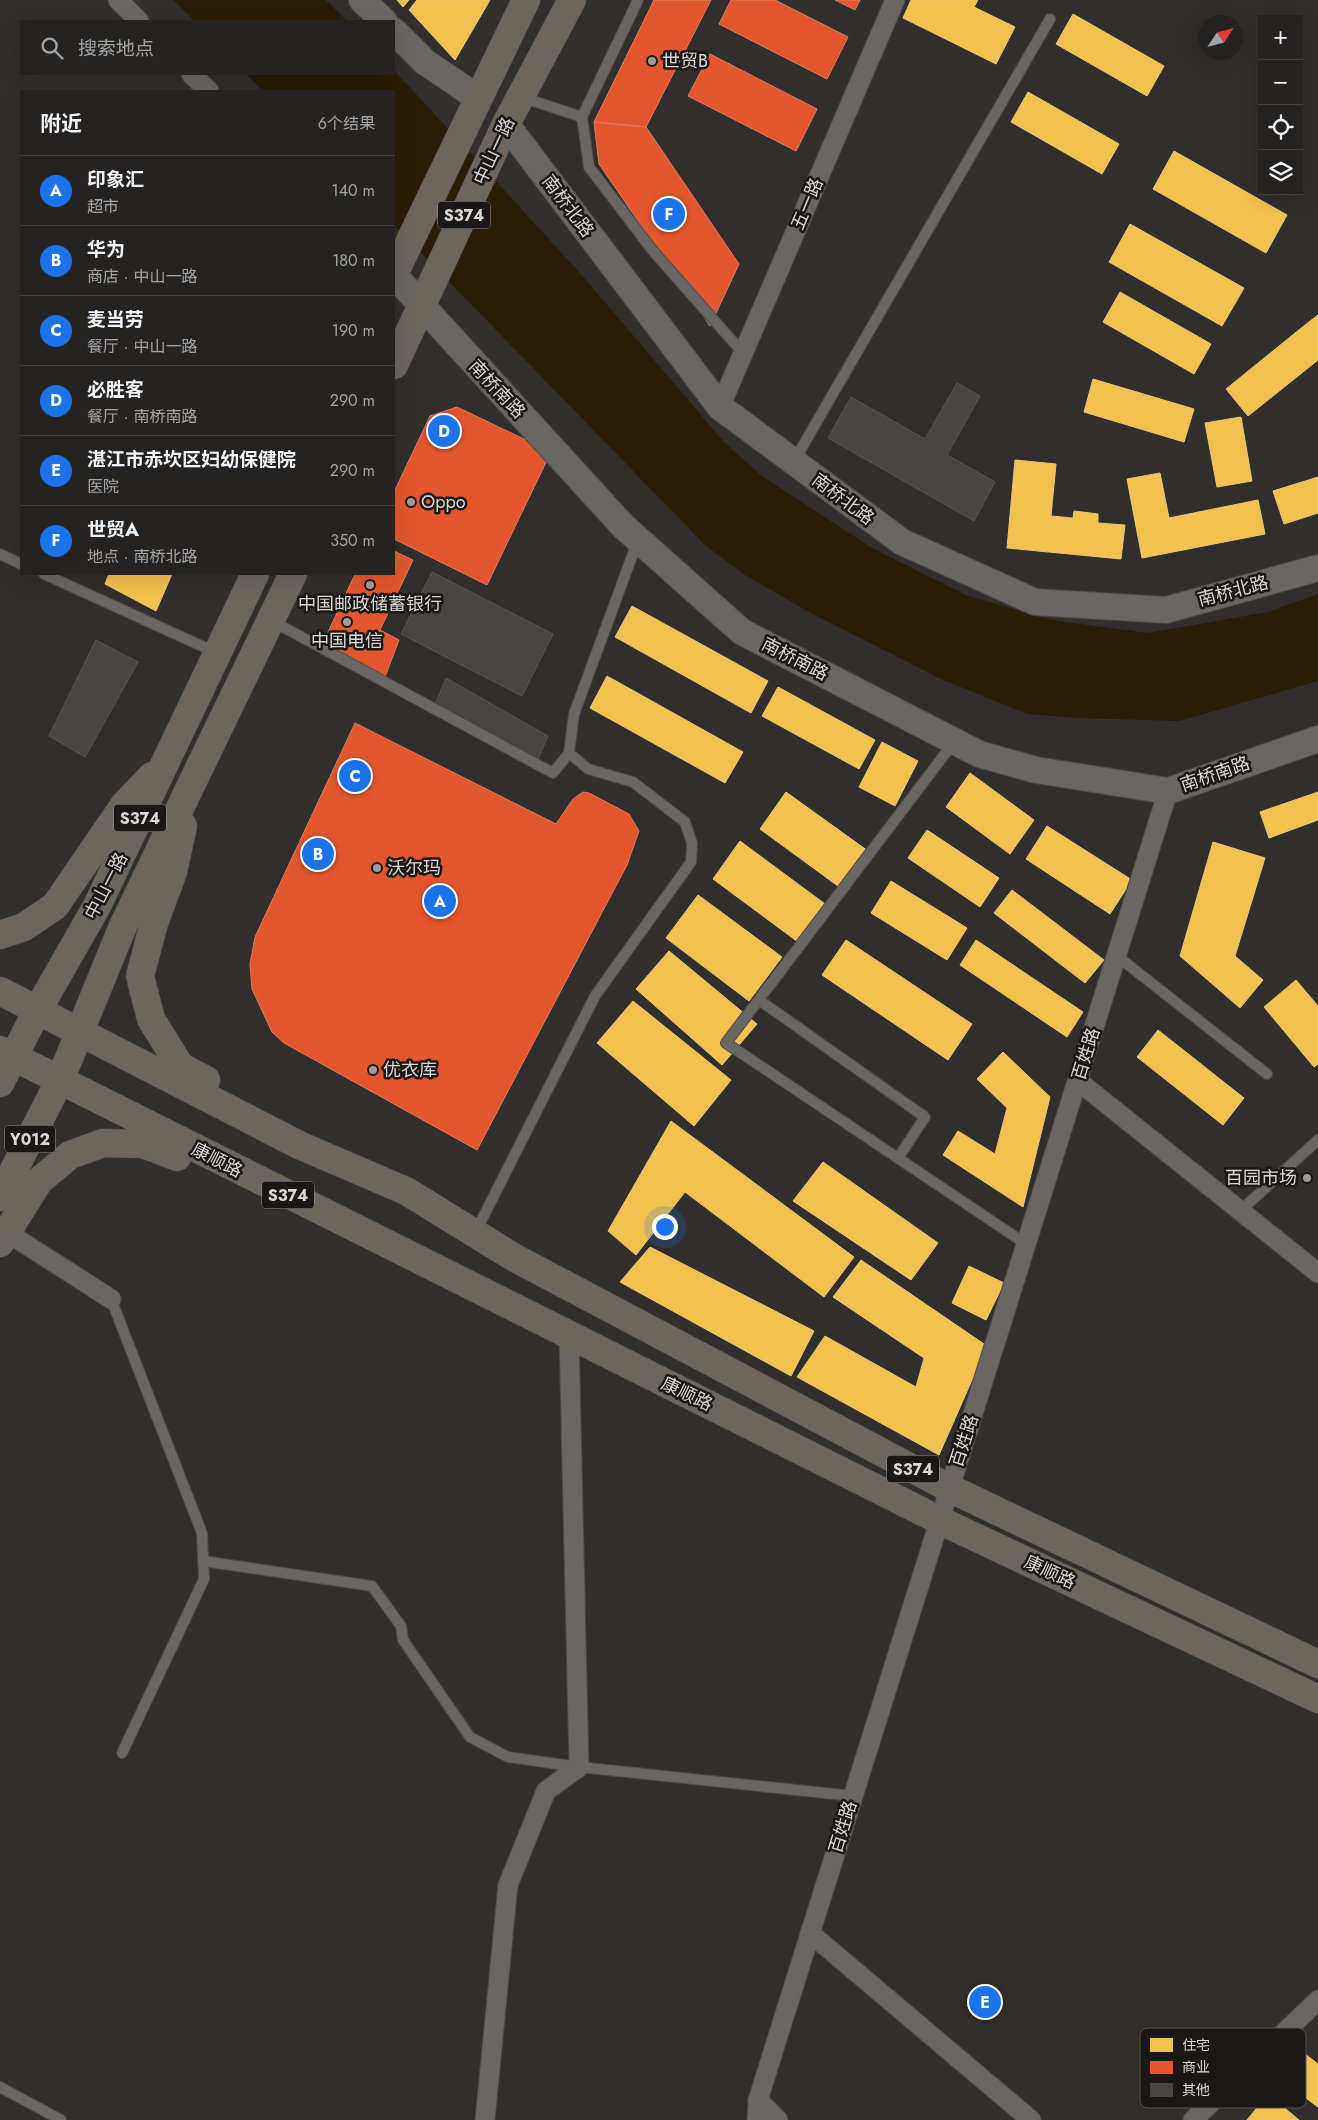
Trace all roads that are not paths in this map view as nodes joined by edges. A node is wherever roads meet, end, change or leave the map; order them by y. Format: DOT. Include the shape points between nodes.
graph roads {
  1 [pos="118,0"];
  2 [pos="362,0"];
  3 [pos="526,0"];
  4 [pos="572,0"];
  5 [pos="638,0"];
  6 [pos="895,0"];
  7 [pos="1050,19"];
  8 [pos="138,20"];
  9 [pos="383,20"];
  10 [pos="395,32"];
  11 [pos="192,75"];
  12 [pos="208,90"];
  13 [pos="520,97"];
  14 [pos="478,98"];
  15 [pos="582,117"];
  16 [pos="506,124"];
  17 [pos="395,273"];
  18 [pos="395,276"];
  19 [pos="422,306"];
  20 [pos="743,353"];
  21 [pos="395,363"];
  22 [pos="720,407"];
  23 [pos="794,462"];
  24 [pos="639,540"];
  25 [pos="0,554"];
  26 [pos="20,564"];
  27 [pos="1318,568"];
  28 [pos="46,575"];
  29 [pos="255,575"];
  30 [pos="293,575"];
  31 [pos="271,620"];
  32 [pos="218,653"];
  33 [pos="1318,739"];
  34 [pos="954,741"];
  35 [pos="569,754"];
  36 [pos="168,759"];
  37 [pos="196,775"];
  38 [pos="1168,791"];
  39 [pos="0,935"];
  40 [pos="1116,956"];
  41 [pos="0,991"];
  42 [pos="759,1000"];
  43 [pos="37,1011"];
  44 [pos="79,1030"];
  45 [pos="6,1054"];
  46 [pos="1268,1074"];
  47 [pos="60,1080"];
  48 [pos="1078,1081"];
  49 [pos="0,1083"];
  50 [pos="1318,1140"];
  51 [pos="898,1158"];
  52 [pos="279,1191"];
  53 [pos="406,1191"];
  54 [pos="0,1197"];
  55 [pos="1240,1210"];
  56 [pos="474,1233"];
  57 [pos="4,1238"];
  58 [pos="1026,1244"];
  59 [pos="1318,1273"];
  60 [pos="111,1299"];
  61 [pos="569,1335"];
  62 [pos="949,1488"];
  63 [pos="939,1520"];
  64 [pos="203,1561"];
  65 [pos="1318,1664"];
  66 [pos="1318,1699"];
  67 [pos="122,1753"];
  68 [pos="579,1767"];
  69 [pos="853,1796"];
  70 [pos="810,1933"];
  71 [pos="1318,2000"];
  72 [pos="1289,2028"];
  73 [pos="0,2087"];
  74 [pos="758,2100"];
  75 [pos="1206,2108"];
  76 [pos="61,2120"];
  77 [pos="485,2120"];
  78 [pos="757,2120"];
  79 [pos="778,2120"];
  80 [pos="1031,2120"];
  81 [pos="1193,2120"];
  1 -- 8 [label="street"];
  2 -- 9 [label="street"];
  3 -- 14 [label="main road, 中山一路 / S374"];
  4 -- 13 [label="main road, 中山一路 / S374"];
  5 -- 15 [label="lane"];
  6 -- 20 [label="street, 五一路"];
  7 -- 23 [label="lane"];
  10 -- 14 [label="street" via="425,62"];
  11 -- 12 [label="street"];
  13 -- 15 [label="lane"];
  13 -- 16 [label="main road, 中山一路 / S374"];
  14 -- 17 [label="main road, 中山一路 / S374"];
  15 -- 20 [label="lane" via="589,167 653,251"];
  16 -- 19 [label="main road, 中山一路 / S374"];
  16 -- 22 [label="street, 南桥北路"];
  18 -- 19 [label="street, 南桥南路"];
  19 -- 21 [label="main road, 中山一路"];
  19 -- 24 [label="street, 南桥南路"];
  20 -- 22 [label="street, 五一路"];
  22 -- 23 [label="street, 南桥北路"];
  23 -- 27 [label="street, 南桥北路" via="902,542 1035,602 1166,610"];
  24 -- 34 [label="street, 南桥南路" via="742,632"];
  24 -- 35 [label="lane" via="574,714"];
  25 -- 26 [label="lane"];
  28 -- 32 [label="lane"];
  29 -- 32 [label="main road, 中山一路 / S374"];
  30 -- 31 [label="main road"];
  31 -- 35 [label="lane" via="553,773"];
  31 -- 37 [label="main road"];
  32 -- 36 [label="main road, 中山一路 / S374"];
  33 -- 38 [label="street, 南桥南路"];
  34 -- 38 [label="street, 南桥南路" via="979,754 1036,770"];
  34 -- 42 [label="lane"];
  35 -- 56 [label="lane" via="588,769 633,782 685,822 692,843 691,862 595,996"];
  36 -- 39 [label="main road" via="125,804 55,906 24,927"];
  36 -- 43 [label="main road, 中山一路 / S374" via="97,906"];
  37 -- 44 [label="main road, 中山一路 / S374" via="123,926"];
  37 -- 53 [label="main road" via="173,872 154,923 140,976 151,1019 180,1066"];
  38 -- 40 [label="street, 百姓路"];
  40 -- 46 [label="lane"];
  40 -- 48 [label="street, 百姓路"];
  41 -- 43 [label="main road"];
  42 -- 51 [label="lane" via="925,1117"];
  42 -- 51 [label="lane" via="726,1043"];
  43 -- 44 [label="main road, S374"];
  43 -- 45 [label="main road, 中山一路 / S374"];
  44 -- 47 [label="main road, 中山一路 / S374"];
  44 -- 53 [label="main road, 康顺路 / S374" via="299,1145"];
  45 -- 47 [label="main road, S374"];
  45 -- 49 [label="main road, 中山一路"];
  47 -- 52 [label="main road, 康顺路 / S374"];
  47 -- 54 [label="main road, Y012"];
  48 -- 55 [label="street"];
  48 -- 58 [label="street, 百姓路"];
  50 -- 55 [label="lane"];
  51 -- 58 [label="lane"];
  52 -- 57 [label="main road" via="213,1172 143,1144 103,1144 70,1155 39,1181"];
  52 -- 61 [label="main road, 康顺路 / S374"];
  53 -- 56 [label="main road, 康顺路 / S374"];
  55 -- 59 [label="street"];
  56 -- 62 [label="main road, 康顺路 / S374" via="515,1258"];
  57 -- 60 [label="street"];
  58 -- 62 [label="street, 百姓路"];
  60 -- 64 [label="lane" via="202,1533"];
  61 -- 63 [label="main road, 康顺路 / S374"];
  61 -- 68 [label="street"];
  62 -- 63 [label="street, 百姓路"];
  62 -- 65 [label="main road, 康顺路 / S374"];
  63 -- 66 [label="main road, 康顺路 / S374"];
  63 -- 69 [label="street, 百姓路"];
  64 -- 67 [label="lane" via="204,1579"];
  64 -- 68 [label="lane" via="372,1586 401,1626 403,1640 470,1737 508,1757"];
  68 -- 69 [label="lane"];
  68 -- 77 [label="street" via="546,1791 508,1885"];
  69 -- 70 [label="street, 百姓路"];
  70 -- 74 [label="street, 百姓路"];
  70 -- 80 [label="street"];
  71 -- 72 [label="street"];
  73 -- 76 [label="lane"];
  74 -- 78 [label="street, 百姓路"];
  74 -- 79 [label="street"];
  75 -- 81 [label="street"];
}
